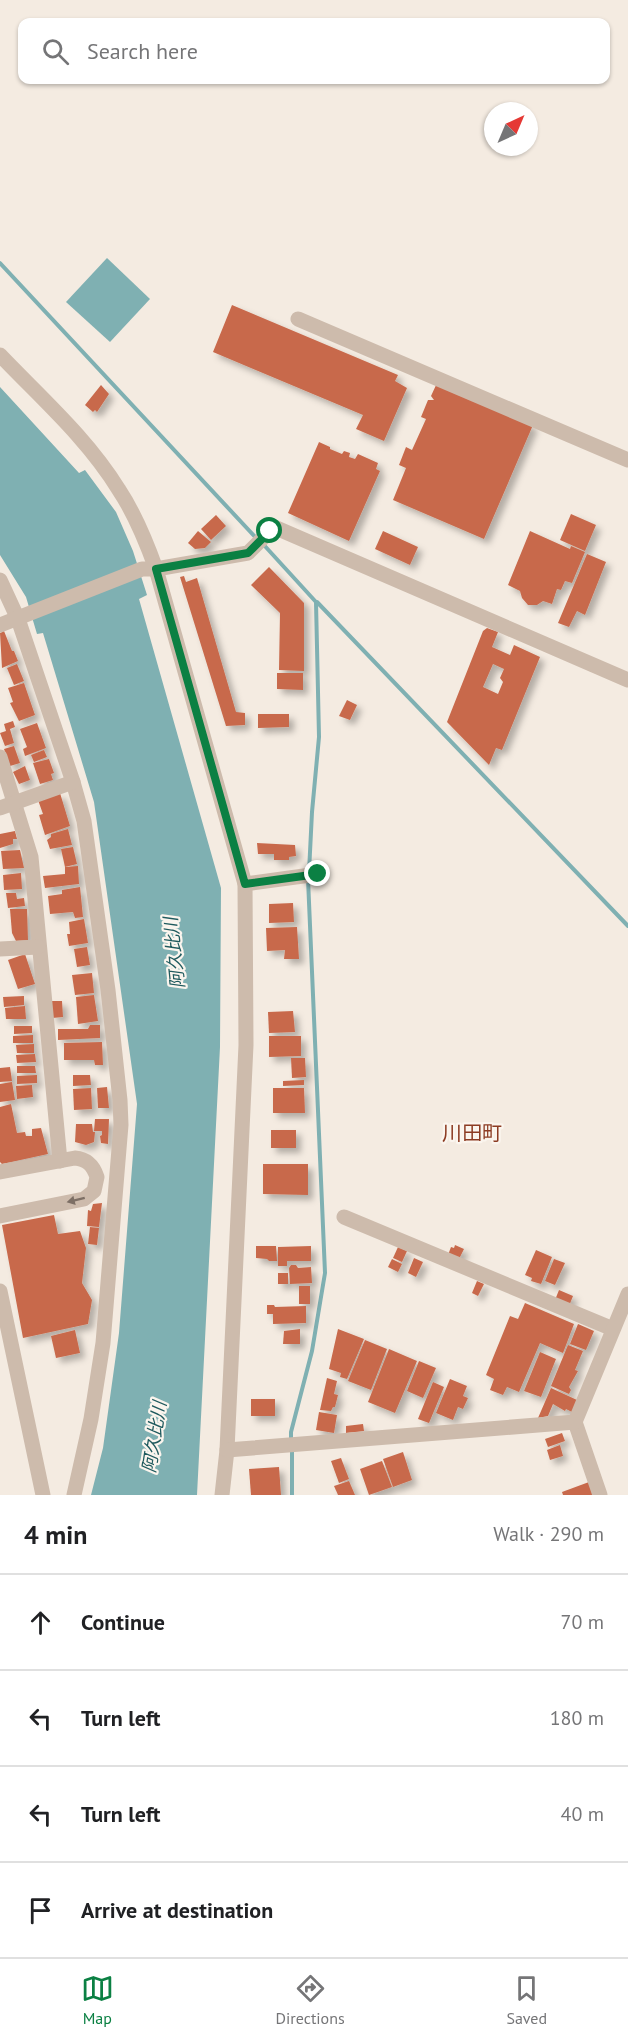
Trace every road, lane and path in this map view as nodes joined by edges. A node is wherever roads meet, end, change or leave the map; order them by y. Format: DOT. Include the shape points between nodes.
graph roads {
  1 [pos="298,319"];
  2 [pos="0,355"];
  3 [pos="628,460"];
  4 [pos="149,569"];
  5 [pos="0,580"];
  6 [pos="21,616"];
  7 [pos="0,625"];
  8 [pos="628,680"];
  9 [pos="0,757"];
  10 [pos="73,782"];
  11 [pos="7,806"];
  12 [pos="318,874"];
  13 [pos="245,884"];
  14 [pos="38,947"];
  15 [pos="0,949"];
  16 [pos="60,1161"];
  17 [pos="0,1172"];
  18 [pos="0,1216"];
  19 [pos="344,1217"];
  20 [pos="0,1291"];
  21 [pos="628,1294"];
  22 [pos="4,1326"];
  23 [pos="613,1329"];
  24 [pos="575,1422"];
  25 [pos="227,1450"];
  26 [pos="43,1495"];
  27 [pos="74,1495"];
  28 [pos="222,1495"];
  29 [pos="600,1495"];
  1 -- 3 [label="street"];
  2 -- 4 [label="street" via="64,419 118,488 139,525"];
  4 -- 6 [label="street"];
  4 -- 8 [label="street" via="248,553 274,527"];
  4 -- 13 [label="street"];
  5 -- 6 [label="street"];
  6 -- 7 [label="street"];
  6 -- 10 [label="street"];
  9 -- 11 [label="street"];
  10 -- 11 [label="street"];
  10 -- 27 [label="street" via="84,821 115,1050 121,1125 103,1342"];
  11 -- 14 [label="street" via="31,856"];
  12 -- 13 [label="street"];
  13 -- 25 [label="street" via="246,1046"];
  14 -- 15 [label="street"];
  14 -- 16 [label="street"];
  16 -- 17 [label="street"];
  16 -- 18 [label="street, one-way" via="75,1158 89,1163 97,1177 90,1196"];
  19 -- 23 [label="street"];
  20 -- 22 [label="street"];
  21 -- 23 [label="street"];
  22 -- 26 [label="street"];
  23 -- 24 [label="street"];
  24 -- 25 [label="street"];
  24 -- 29 [label="street"];
  25 -- 28 [label="street"];
}
